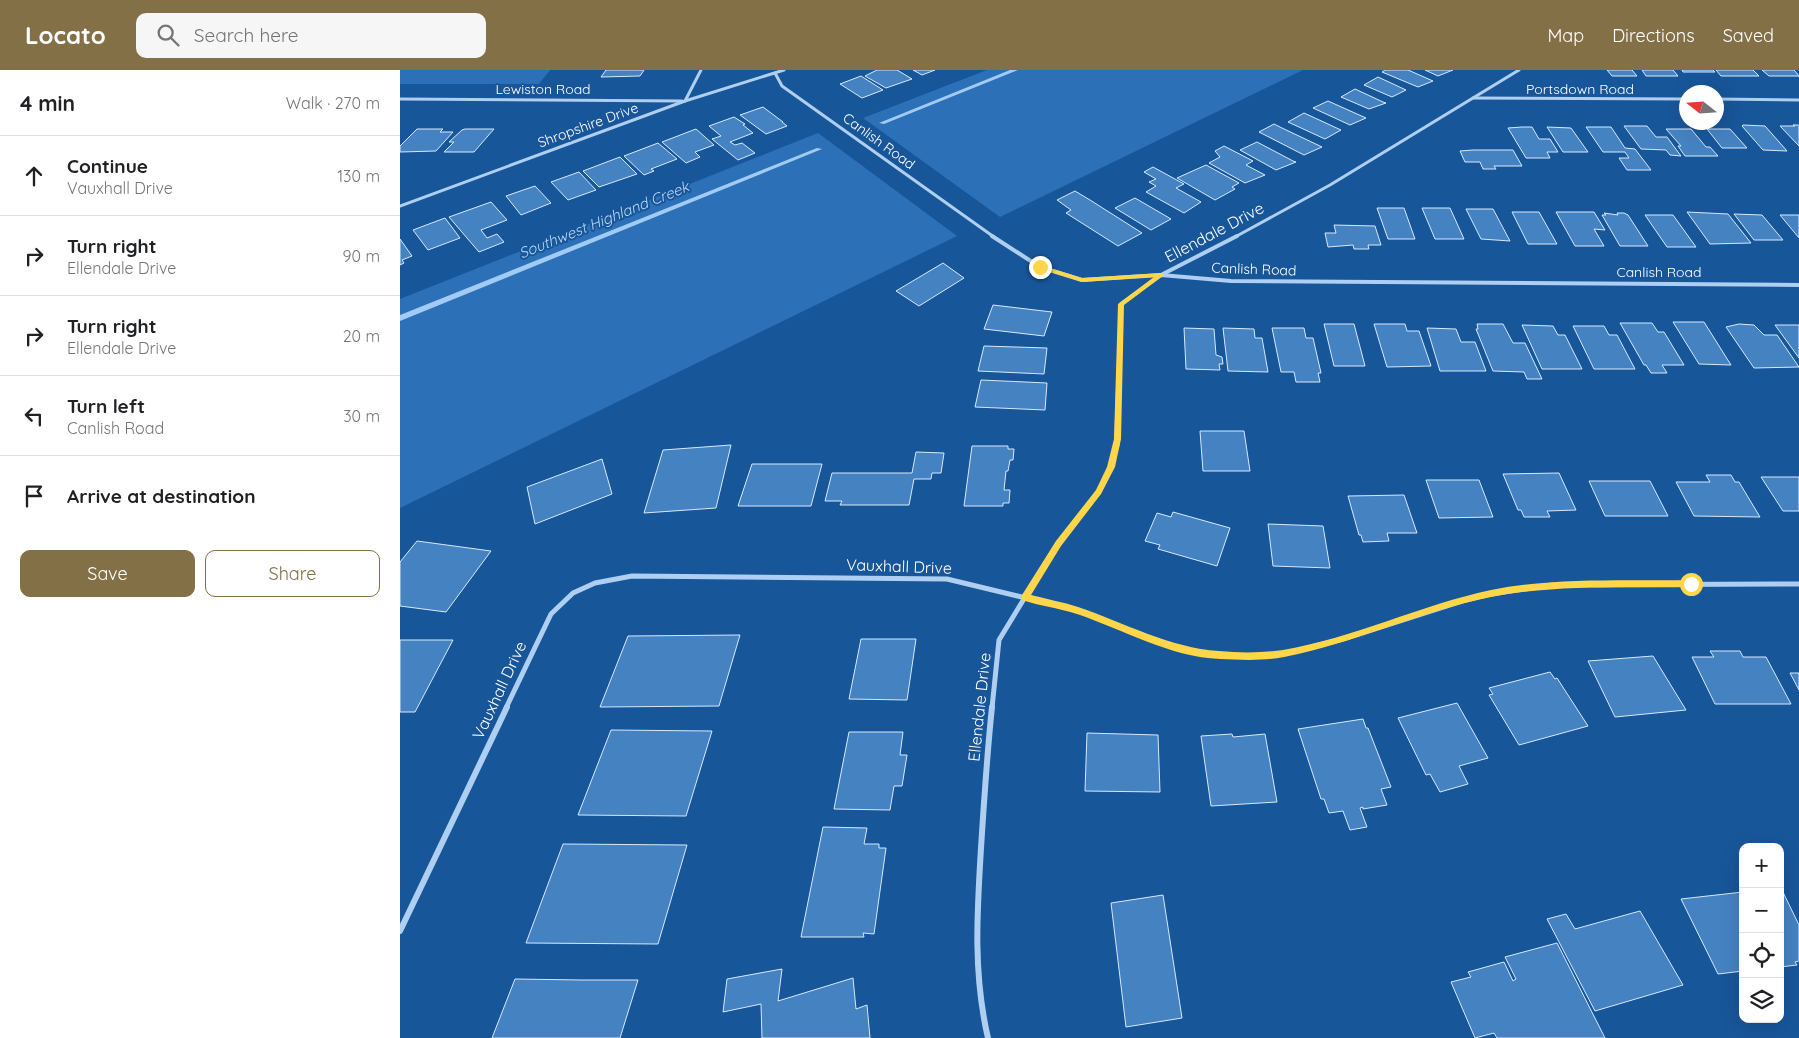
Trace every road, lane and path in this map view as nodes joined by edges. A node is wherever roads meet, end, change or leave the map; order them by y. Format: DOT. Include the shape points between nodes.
graph roads {
  1 [pos="701,70"];
  2 [pos="784,70"];
  3 [pos="1520,70"];
  4 [pos="775,73"];
  5 [pos="400,98"];
  6 [pos="1473,98"];
  7 [pos="1679,99"];
  8 [pos="1724,99"];
  9 [pos="1799,100"];
  10 [pos="685,101"];
  11 [pos="400,206"];
  12 [pos="1161,275"];
  13 [pos="1799,284"];
  14 [pos="1799,584"];
  15 [pos="1025,598"];
  16 [pos="400,931"];
  17 [pos="988,1038"];
  1 -- 10 [label="street"];
  2 -- 4 [label="street, Shropshire Drive"];
  3 -- 6 [label="street, Ellendale Drive"];
  4 -- 10 [label="street, Shropshire Drive"];
  4 -- 12 [label="street, Canlish Road" via="782,86 1040,267 1082,280"];
  5 -- 10 [label="street, Lewiston Road"];
  6 -- 7 [label="street, Portsdown Road"];
  6 -- 12 [label="street, Ellendale Drive" via="1330,185 1202,256"];
  8 -- 9 [label="street"];
  10 -- 11 [label="street, Shropshire Drive"];
  12 -- 13 [label="street, Canlish Road" via="1231,281"];
  12 -- 15 [label="street, Ellendale Drive" via="1121,304 1118,439 1111,467 1099,492 1058,543"];
  14 -- 15 [label="street, Vauxhall Drive" via="1552,585 1462,601 1344,639 1283,654 1251,656 1180,649 1076,610"];
  15 -- 16 [label="street, Vauxhall Drive" via="947,579 632,576 595,583 573,593 551,614 537,640"];
  15 -- 17 [label="street, Ellendale Drive" via="999,640 987,754 976,954"];
}
